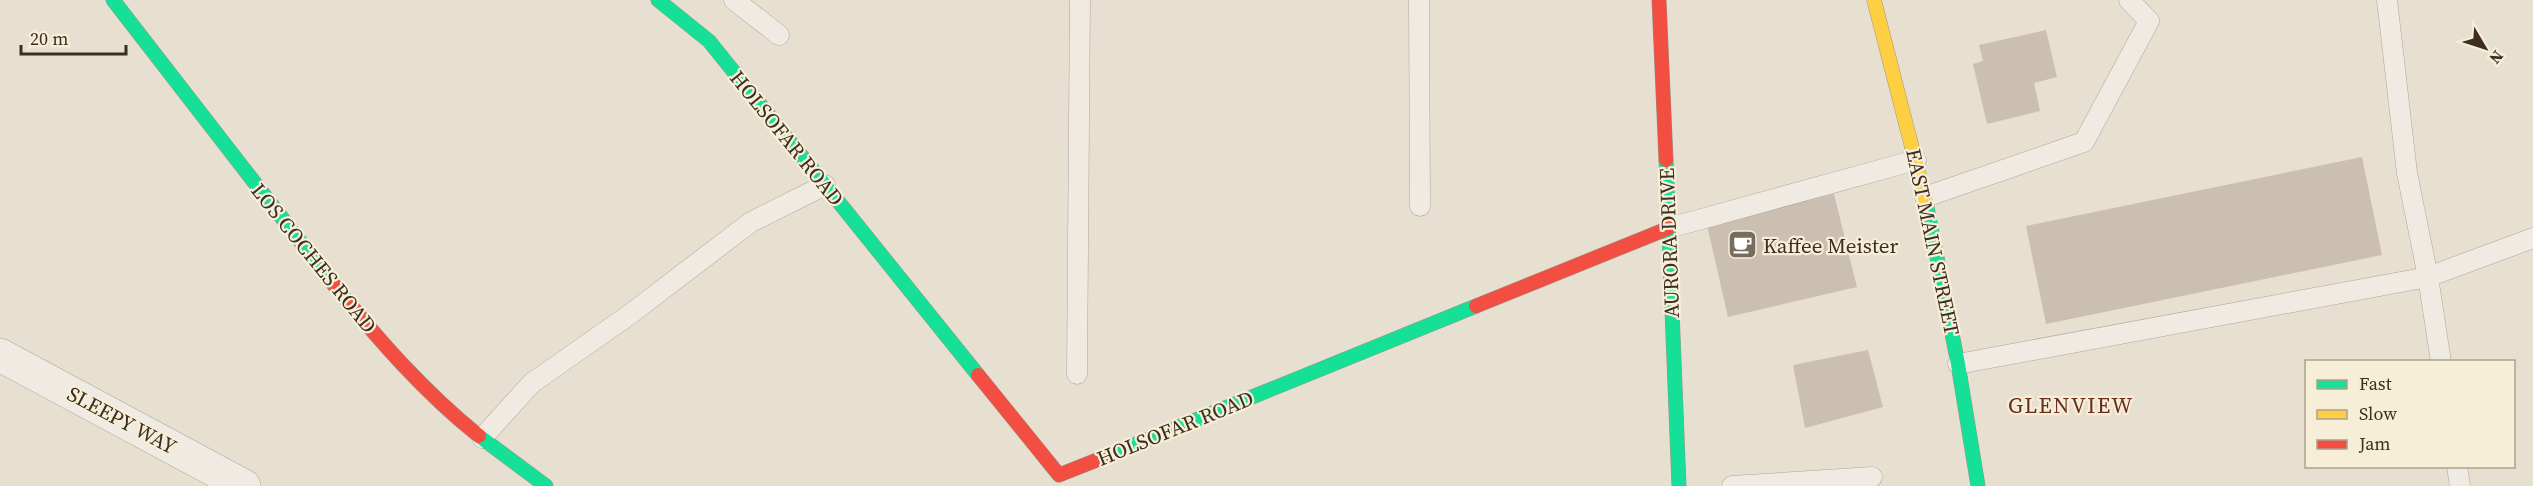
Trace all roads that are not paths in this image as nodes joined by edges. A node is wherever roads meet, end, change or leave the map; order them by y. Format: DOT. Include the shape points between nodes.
graph roads {
  1 [pos="113,0"];
  2 [pos="658,0"];
  3 [pos="734,0"];
  4 [pos="1080,0"];
  5 [pos="1419,0"];
  6 [pos="1659,0"];
  7 [pos="1874,0"];
  8 [pos="2129,0"];
  9 [pos="2387,0"];
  10 [pos="779,35"];
  11 [pos="1916,160"];
  12 [pos="825,185"];
  13 [pos="1925,197"];
  14 [pos="1420,206"];
  15 [pos="1669,228"];
  16 [pos="2533,238"];
  17 [pos="2428,277"];
  18 [pos="0,355"];
  19 [pos="2441,360"];
  20 [pos="1958,364"];
  21 [pos="1077,374"];
  22 [pos="482,438"];
  23 [pos="2457,468"];
  24 [pos="1872,477"];
  25 [pos="244,486"];
  26 [pos="546,486"];
  27 [pos="1679,486"];
  28 [pos="1732,486"];
  29 [pos="1978,486"];
  30 [pos="2460,486"];
  1 -- 22 [label="street, LOS COCHES ROAD" via="350,307 455,417"];
  2 -- 12 [label="street, HOLSOFAR ROAD" via="708,41"];
  3 -- 10 [label="lane"];
  4 -- 21 [label="lane"];
  5 -- 14 [label="lane"];
  6 -- 15 [label="street, AURORA DRIVE"];
  7 -- 11 [label="street, EAST MAIN STREET"];
  8 -- 13 [label="lane" via="2149,21 2084,142"];
  9 -- 17 [label="lane" via="2407,173"];
  11 -- 13 [label="street, EAST MAIN STREET"];
  11 -- 15 [label="lane"];
  12 -- 15 [label="street, HOLSOFAR ROAD" via="1059,475"];
  12 -- 22 [label="lane" via="751,222 532,383"];
  13 -- 20 [label="street, EAST MAIN STREET"];
  15 -- 27 [label="street, AURORA DRIVE"];
  16 -- 17 [label="lane"];
  17 -- 19 [label="lane"];
  17 -- 20 [label="lane"];
  18 -- 25 [label="street, SLEEPY WAY"];
  20 -- 29 [label="street, EAST MAIN STREET"];
  22 -- 26 [label="street, LOS COCHES ROAD"];
  23 -- 30 [label="lane"];
  24 -- 28 [label="lane"];
}
